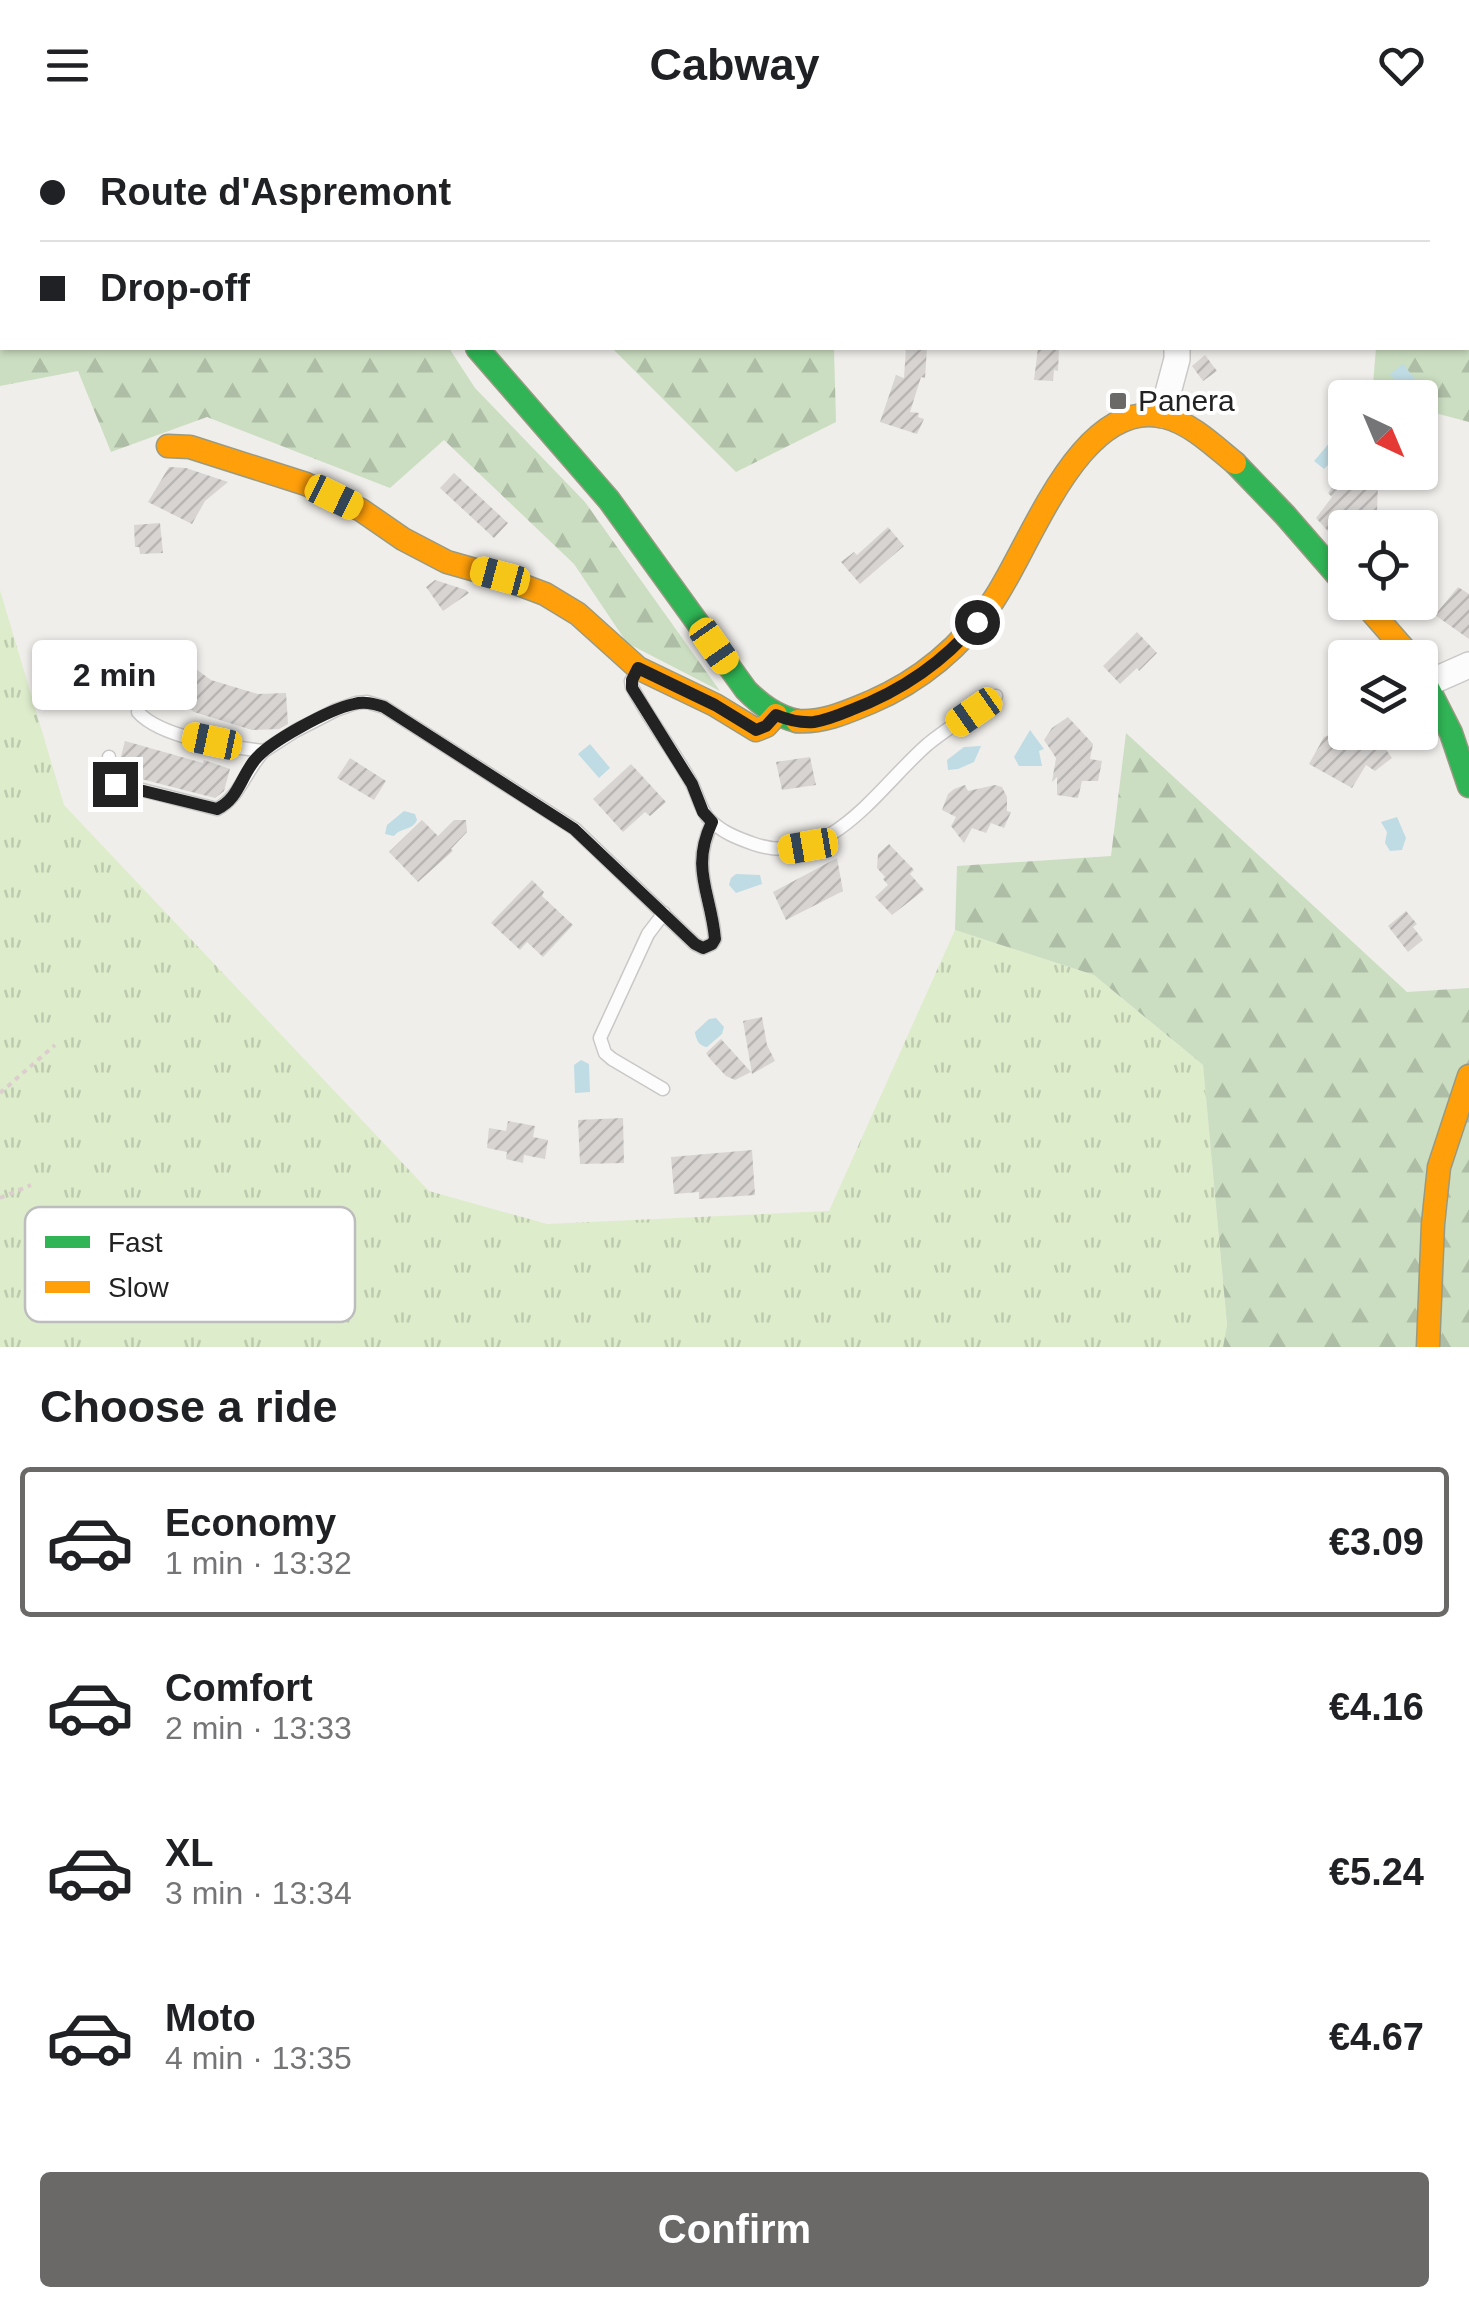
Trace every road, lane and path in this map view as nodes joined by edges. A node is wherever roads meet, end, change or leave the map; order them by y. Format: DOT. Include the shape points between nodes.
graph roads {
  1 [pos="479,350"];
  2 [pos="1176,350"];
  3 [pos="1162,416"];
  4 [pos="168,446"];
  5 [pos="1328,565"];
  6 [pos="1378,620"];
  7 [pos="1396,640"];
  8 [pos="1469,665"];
  9 [pos="638,668"];
  10 [pos="1438,674"];
  11 [pos="996,696"];
  12 [pos="1438,707"];
  13 [pos="138,712"];
  14 [pos="776,715"];
  15 [pos="264,751"];
  16 [pos="110,757"];
  17 [pos="1469,786"];
  18 [pos="712,822"];
  19 [pos="664,913"];
  20 [pos="55,1044"];
  21 [pos="1469,1076"];
  22 [pos="663,1089"];
  23 [pos="0,1093"];
  24 [pos="31,1185"];
  25 [pos="0,1198"];
  26 [pos="1428,1347"];
  1 -- 14 [label="street" via="609,500 746,690"];
  2 -- 3 [label="street"];
  3 -- 5 [label="street" via="1185,425 1242,470"];
  3 -- 14 [label="street" via="1136,414 1091,442 1058,485 998,594 935,664 900,689 834,717 812,722"];
  4 -- 9 [label="street" via="306,484 447,562 545,594"];
  6 -- 7 [label="street"];
  8 -- 10 [label="street"];
  9 -- 14 [label="street" via="756,730"];
  9 -- 18 [label="lane" via="632,688"];
  11 -- 18 [label="lane" via="929,744 844,825 808,846 766,848"];
  12 -- 17 [label="street"];
  13 -- 15 [label="lane" via="156,727"];
  15 -- 16 [label="lane" via="234,799 217,809 115,784"];
  15 -- 19 [label="lane" via="346,706 384,707 574,829"];
  18 -- 19 [label="lane" via="701,857 715,939 703,948 695,944"];
  19 -- 22 [label="lane" via="600,1038 612,1059"];
  20 -- 23 [label="path"];
  21 -- 26 [label="street" via="1439,1166"];
  24 -- 25 [label="path"];
}
